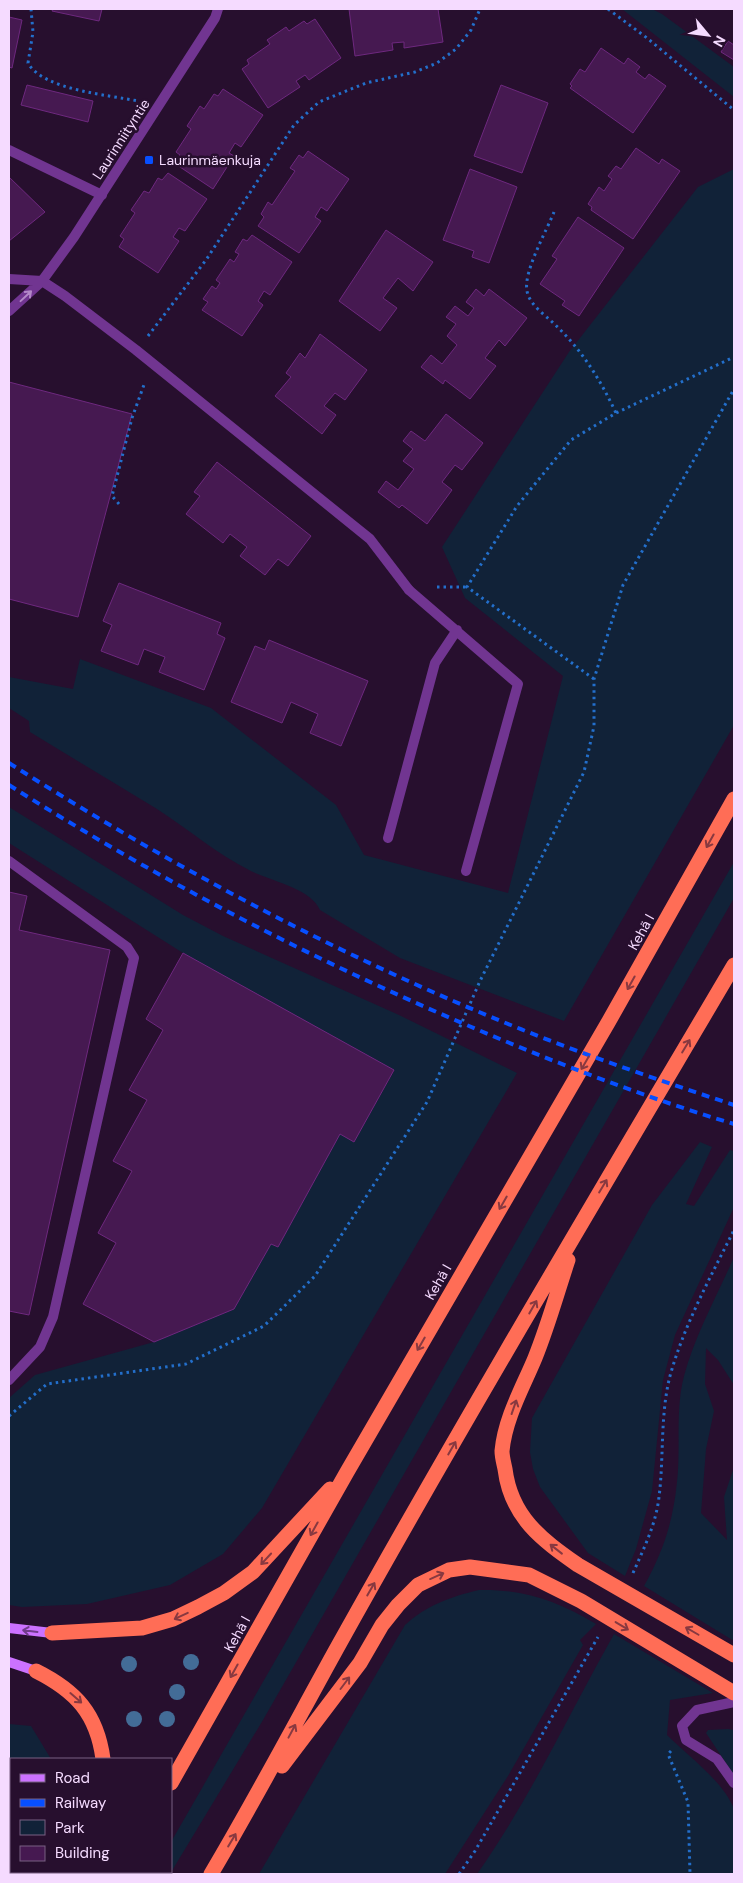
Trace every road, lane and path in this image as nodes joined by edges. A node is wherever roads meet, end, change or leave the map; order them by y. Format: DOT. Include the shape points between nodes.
graph roads {
  1 [pos="30,9"];
  2 [pos="218,9"];
  3 [pos="480,9"];
  4 [pos="608,9"];
  5 [pos="142,101"];
  6 [pos="734,110"];
  7 [pos="9,150"];
  8 [pos="102,195"];
  9 [pos="554,212"];
  10 [pos="9,279"];
  11 [pos="42,281"];
  12 [pos="9,311"];
  13 [pos="136,350"];
  14 [pos="734,358"];
  15 [pos="146,381"];
  16 [pos="734,389"];
  17 [pos="616,413"];
  18 [pos="118,446"];
  19 [pos="124,448"];
  20 [pos="119,504"];
  21 [pos="457,630"];
  22 [pos="594,679"];
  23 [pos="734,799"];
  24 [pos="388,838"];
  25 [pos="9,861"];
  26 [pos="466,871"];
  27 [pos="734,965"];
  28 [pos="578,1228"];
  29 [pos="734,1230"];
  30 [pos="9,1380"];
  31 [pos="9,1416"];
  32 [pos="346,1472"];
  33 [pos="631,1579"];
  34 [pos="9,1628"];
  35 [pos="603,1628"];
  36 [pos="52,1633"];
  37 [pos="734,1655"];
  38 [pos="9,1662"];
  39 [pos="36,1671"];
  40 [pos="734,1692"];
  41 [pos="734,1702"];
  42 [pos="686,1740"];
  43 [pos="103,1758"];
  44 [pos="172,1781"];
  45 [pos="734,1783"];
  46 [pos="252,1805"];
  47 [pos="211,1874"];
  48 [pos="459,1874"];
  49 [pos="690,1874"];
  1 -- 5 [label="path" via="33,32 28,63 36,74 53,83"];
  2 -- 8 [label="street, Laurinniityntie"];
  3 -- 13 [label="path" via="456,49 438,63 415,72 366,83 319,102 294,125 206,260"];
  4 -- 6 [label="path"];
  7 -- 8 [label="street"];
  8 -- 11 [label="street, Laurinniityntie"];
  9 -- 17 [label="path" via="527,278 527,292 536,308 577,346 597,374"];
  10 -- 11 [label="street"];
  12 -- 11 [label="street, Laurinniityntie, one-way"];
  11 -- 13 [label="street"];
  13 -- 21 [label="street" via="370,539 409,590"];
  14 -- 17 [label="path"];
  15 -- 19 [label="path"];
  16 -- 22 [label="path" via="623,585"];
  17 -- 22 [label="path" via="571,440 518,506 467,587"];
  18 -- 19 [label="path"];
  19 -- 20 [label="path" via="112,496"];
  21 -- 24 [label="street" via="435,663"];
  21 -- 26 [label="street" via="518,684"];
  22 -- 31 [label="path" via="594,726 584,772 480,981 427,1102 314,1276 264,1326 186,1364 47,1384"];
  23 -- 32 [label="highway, Kehä I, one-way" via="604,1030"];
  25 -- 30 [label="street" via="127,947 134,958 53,1318 40,1347"];
  28 -- 27 [label="highway, one-way"];
  37 -- 28 [label="highway, one-way" via="558,1551 532,1530 507,1487 502,1451 513,1408 536,1356"];
  46 -- 28 [label="highway, one-way" via="336,1649"];
  29 -- 33 [label="path" via="690,1323 670,1377 659,1498 653,1527"];
  32 -- 36 [label="highway, one-way" via="253,1572 224,1593 173,1619 142,1628"];
  32 -- 44 [label="highway, Kehä I, one-way"];
  36 -- 34 [label="main road, one-way"];
  35 -- 48 [label="path" via="475,1852"];
  38 -- 39 [label="main road"];
  39 -- 43 [label="highway, one-way" via="58,1682 83,1704 100,1740"];
  46 -- 40 [label="highway, one-way" via="360,1663 398,1605 418,1585 449,1570 470,1567 529,1575 581,1601"];
  41 -- 42 [label="street" via="697,1710 682,1726"];
  42 -- 45 [label="street" via="717,1759"];
  42 -- 49 [label="path" via="668,1754 688,1802"];
  47 -- 46 [label="highway, one-way"];
}
